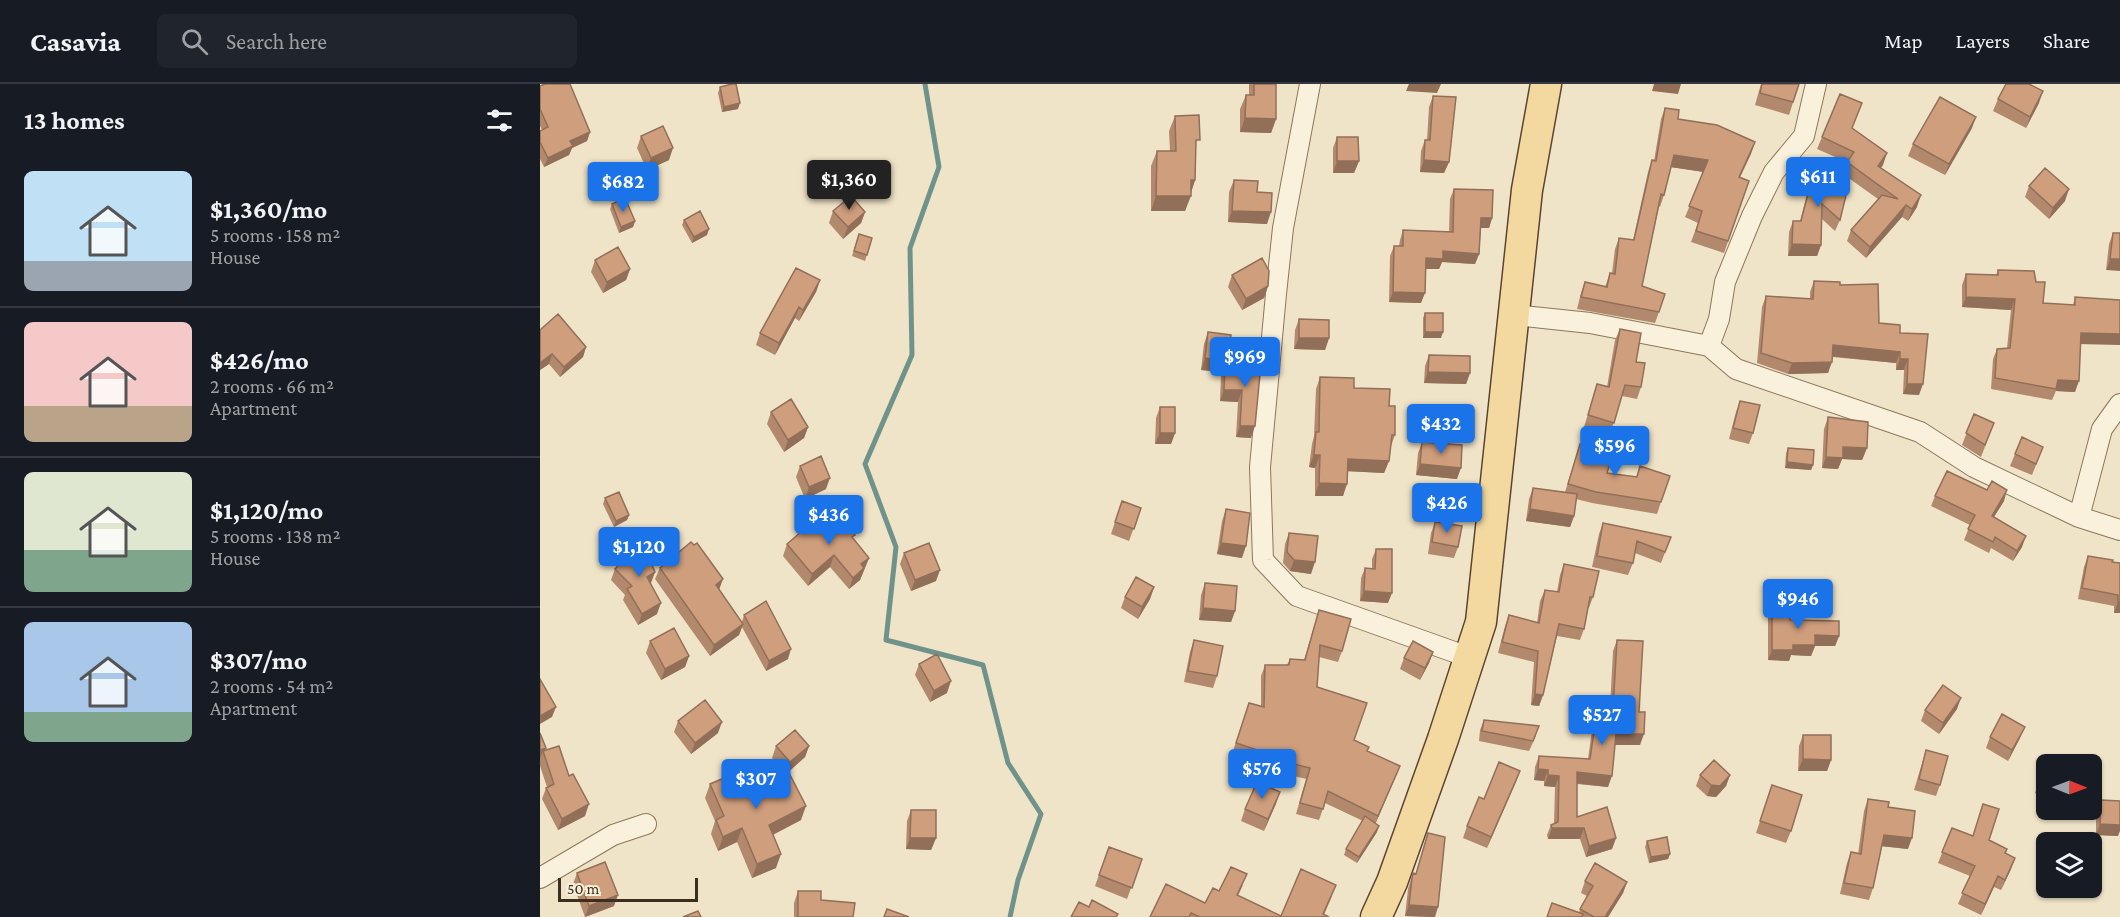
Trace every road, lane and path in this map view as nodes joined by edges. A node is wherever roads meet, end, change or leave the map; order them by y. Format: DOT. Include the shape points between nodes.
graph roads {
  1 [pos="1310,84"];
  2 [pos="1546,84"];
  3 [pos="1816,84"];
  4 [pos="1515,315"];
  5 [pos="1709,346"];
  6 [pos="2120,404"];
  7 [pos="2079,517"];
  8 [pos="2120,530"];
  9 [pos="1472,658"];
  10 [pos="646,824"];
  11 [pos="540,878"];
  12 [pos="1376,917"];
  1 -- 9 [label="street" via="1283,228 1276,294 1260,467 1263,560 1297,596"];
  2 -- 4 [label="main road" via="1527,190"];
  3 -- 5 [label="street" via="1804,136 1774,172 1725,282 1719,319"];
  4 -- 5 [label="street" via="1590,323"];
  4 -- 9 [label="main road" via="1481,622"];
  5 -- 7 [label="street" via="1736,369 1920,432 1974,467"];
  6 -- 7 [label="street" via="2102,429"];
  7 -- 8 [label="street"];
  9 -- 12 [label="main road"];
  10 -- 11 [label="street" via="603,840"];
}
